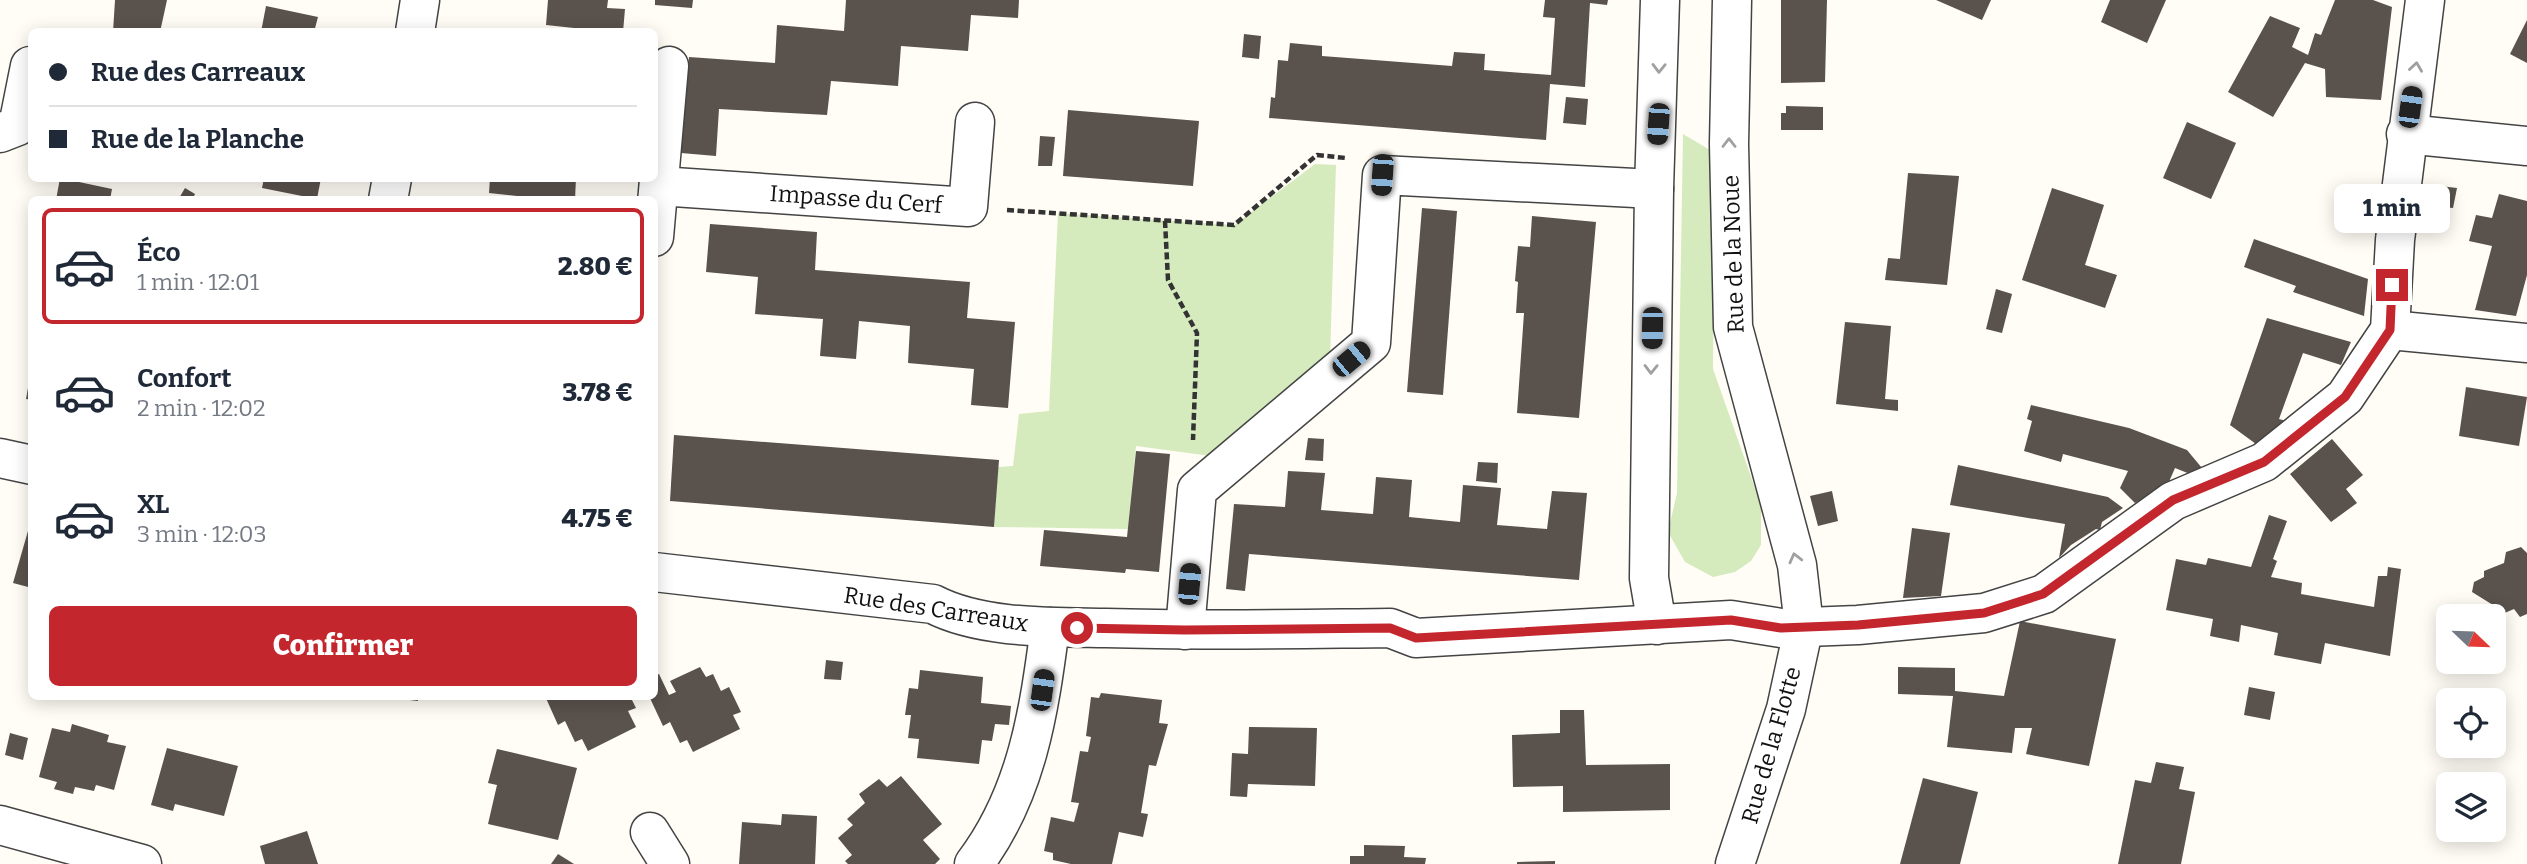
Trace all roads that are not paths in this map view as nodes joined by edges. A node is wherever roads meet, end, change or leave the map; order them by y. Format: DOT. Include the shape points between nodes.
graph roads {
  1 [pos="420,0"];
  2 [pos="1660,0"];
  3 [pos="1732,0"];
  4 [pos="2425,0"];
  5 [pos="416,28"];
  6 [pos="669,66"];
  7 [pos="28,76"];
  8 [pos="975,122"];
  9 [pos="0,133"];
  10 [pos="2406,134"];
  11 [pos="2527,146"];
  12 [pos="659,186"];
  13 [pos="1654,189"];
  14 [pos="658,196"];
  15 [pos="2390,330"];
  16 [pos="2527,343"];
  17 [pos="0,458"];
  18 [pos="28,465"];
  19 [pos="658,572"];
  20 [pos="1657,625"];
  21 [pos="1804,626"];
  22 [pos="1050,627"];
  23 [pos="1185,630"];
  24 [pos="0,825"];
  25 [pos="650,832"];
  26 [pos="142,864"];
  27 [pos="670,864"];
  28 [pos="974,864"];
  29 [pos="1735,864"];
  1 -- 5 [label="street"];
  2 -- 13 [label="street, one-way"];
  21 -- 3 [label="street, Rue de la Noue, one-way" via="1797,565 1733,327"];
  10 -- 4 [label="street, one-way"];
  6 -- 12 [label="street"];
  7 -- 9 [label="street" via="18,126"];
  8 -- 12 [label="street, Impasse du Cerf" via="968,207"];
  10 -- 11 [label="street"];
  10 -- 15 [label="street"];
  12 -- 14 [label="street"];
  13 -- 20 [label="street, one-way" via="1649,578"];
  13 -- 23 [label="street" via="1382,175 1371,343 1197,490"];
  15 -- 16 [label="street"];
  15 -- 21 [label="street, Rue des Carreaux" via="2345,397 2264,462 2173,500 2043,594 1984,613"];
  17 -- 18 [label="street"];
  19 -- 22 [label="street, Rue des Carreaux" via="933,604 956,616"];
  20 -- 21 [label="street, Rue des Carreaux" via="1731,620 1781,628"];
  20 -- 23 [label="street, Rue des Carreaux" via="1416,638 1390,628"];
  21 -- 29 [label="street, Rue de la Flotte" via="1786,709"];
  22 -- 23 [label="street, Rue des Carreaux"];
  22 -- 28 [label="street" via="1031,745 1005,814"];
  24 -- 26 [label="street"];
  25 -- 27 [label="street"];
}
